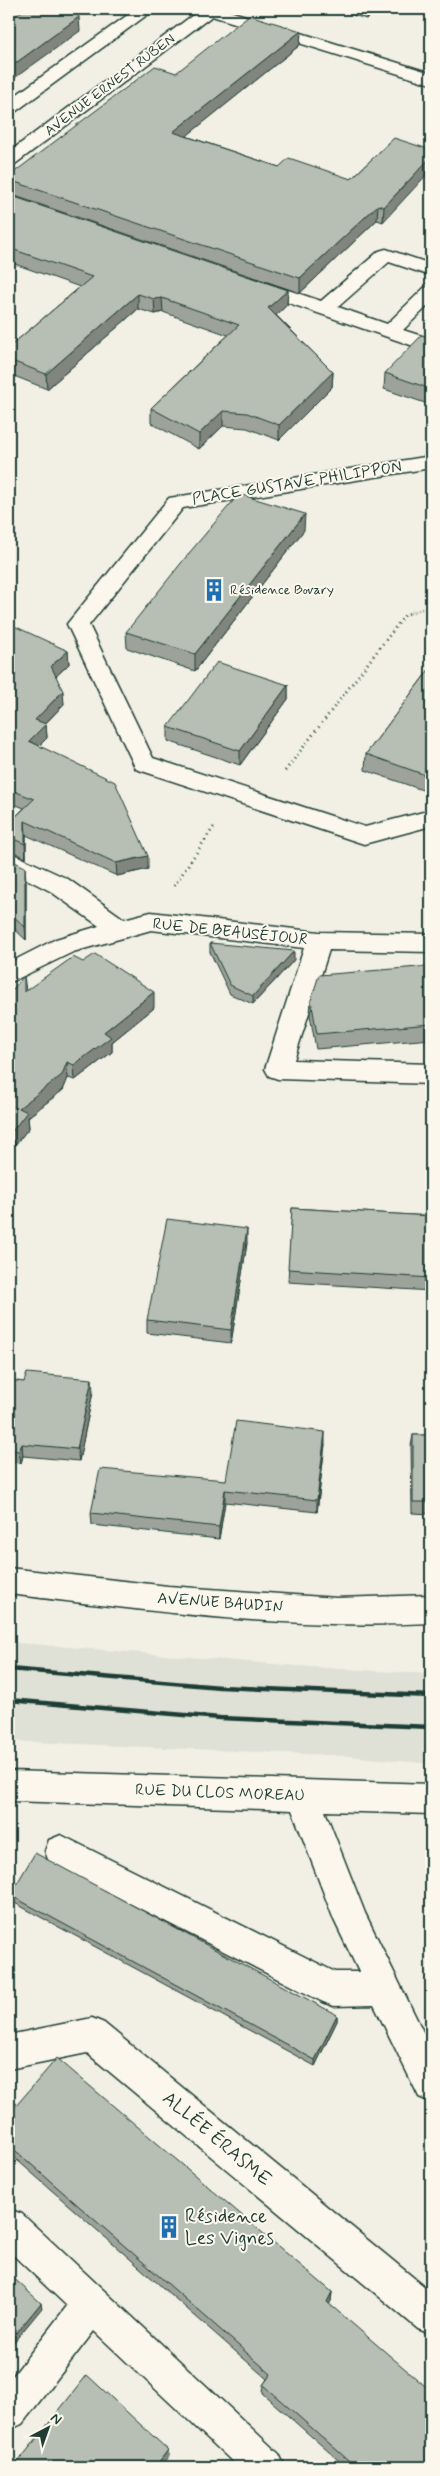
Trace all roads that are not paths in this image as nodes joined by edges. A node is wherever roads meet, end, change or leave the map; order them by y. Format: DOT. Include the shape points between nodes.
graph roads {
  1 [pos="147,9"];
  2 [pos="210,9"];
  3 [pos="431,78"];
  4 [pos="9,108"];
  5 [pos="9,160"];
  6 [pos="431,270"];
  7 [pos="232,277"];
  8 [pos="431,292"];
  9 [pos="325,308"];
  10 [pos="391,331"];
  11 [pos="431,346"];
  12 [pos="431,462"];
  13 [pos="431,818"];
  14 [pos="9,860"];
  15 [pos="120,929"];
  16 [pos="319,941"];
  17 [pos="431,943"];
  18 [pos="9,974"];
  19 [pos="431,1074"];
  20 [pos="9,1582"];
  21 [pos="431,1609"];
  22 [pos="9,1786"];
  23 [pos="303,1795"];
  24 [pos="431,1799"];
  25 [pos="61,1851"];
  26 [pos="384,1988"];
  27 [pos="9,2052"];
  28 [pos="431,2085"];
  29 [pos="9,2227"];
  30 [pos="91,2305"];
  31 [pos="431,2316"];
  32 [pos="9,2412"];
  33 [pos="256,2464"];
  1 -- 4 [label="street"];
  2 -- 3 [label="street"];
  2 -- 5 [label="street, AVENUE ERNEST RUBEN"];
  6 -- 9 [label="street" via="386,254"];
  7 -- 9 [label="street"];
  8 -- 10 [label="street"];
  9 -- 10 [label="street"];
  10 -- 11 [label="street"];
  12 -- 13 [label="street, PLACE GUSTAVE PHILIPPON" via="176,502 78,624 144,763 364,836"];
  14 -- 15 [label="street" via="59,885"];
  15 -- 16 [label="street, RUE DE BEAUSÉJOUR" via="151,921"];
  15 -- 18 [label="street, RUE DE BEAUSÉJOUR" via="65,945"];
  16 -- 17 [label="street, RUE DE BEAUSÉJOUR"];
  16 -- 19 [label="street" via="278,1069"];
  20 -- 21 [label="street, AVENUE BAUDIN" via="168,1600 337,1612"];
  22 -- 23 [label="street, RUE DU CLOS MOREAU"];
  23 -- 24 [label="street, RUE DU CLOS MOREAU"];
  23 -- 26 [label="street" via="351,1920"];
  25 -- 26 [label="street" via="333,1989"];
  26 -- 28 [label="street"];
  27 -- 31 [label="street, ALLÉE ÉRASME" via="92,2035"];
  29 -- 30 [label="street"];
  30 -- 32 [label="street"];
  30 -- 33 [label="street"];
}
